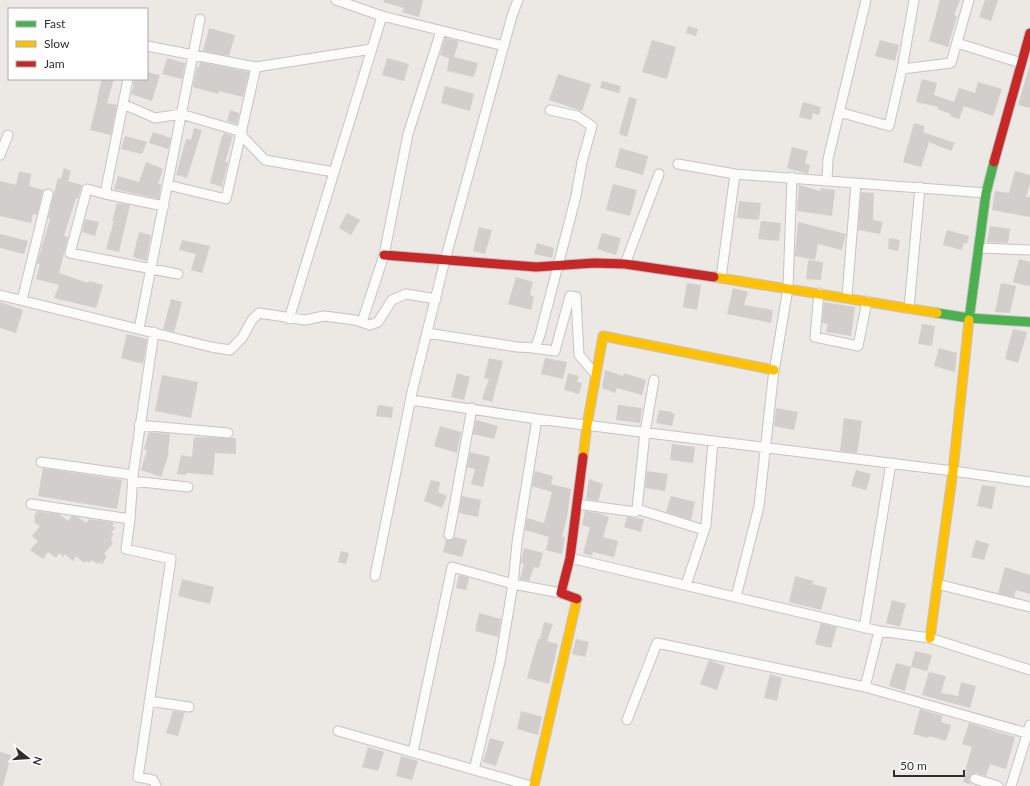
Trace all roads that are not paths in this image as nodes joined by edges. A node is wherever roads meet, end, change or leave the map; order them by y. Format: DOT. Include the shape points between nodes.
graph roads {
  1 [pos="336,0"];
  2 [pos="518,0"];
  3 [pos="866,0"];
  4 [pos="914,0"];
  5 [pos="969,0"];
  6 [pos="382,16"];
  7 [pos="200,19"];
  8 [pos="441,31"];
  9 [pos="1030,34"];
  10 [pos="957,43"];
  11 [pos="148,46"];
  12 [pos="504,46"];
  13 [pos="372,49"];
  14 [pos="193,56"];
  15 [pos="1021,63"];
  16 [pos="256,67"];
  17 [pos="902,69"];
  18 [pos="128,80"];
  19 [pos="123,104"];
  20 [pos="550,110"];
  21 [pos="839,112"];
  22 [pos="181,114"];
  23 [pos="242,133"];
  24 [pos="8,135"];
  25 [pos="0,155"];
  26 [pos="678,164"];
  27 [pos="334,172"];
  28 [pos="659,174"];
  29 [pos="735,174"];
  30 [pos="792,177"];
  31 [pos="827,180"];
  32 [pos="856,183"];
  33 [pos="168,185"];
  34 [pos="920,188"];
  35 [pos="986,193"];
  36 [pos="48,194"];
  37 [pos="105,194"];
  38 [pos="164,206"];
  39 [pos="979,248"];
  40 [pos="1030,250"];
  41 [pos="384,255"];
  42 [pos="445,260"];
  43 [pos="625,264"];
  44 [pos="559,265"];
  45 [pos="152,269"];
  46 [pos="178,274"];
  47 [pos="721,278"];
  48 [pos="788,288"];
  49 [pos="819,293"];
  50 [pos="0,296"];
  51 [pos="847,297"];
  52 [pos="436,298"];
  53 [pos="22,300"];
  54 [pos="867,301"];
  55 [pos="909,308"];
  56 [pos="969,318"];
  57 [pos="290,319"];
  58 [pos="362,322"];
  59 [pos="1030,322"];
  60 [pos="139,329"];
  61 [pos="154,332"];
  62 [pos="427,333"];
  63 [pos="533,348"];
  64 [pos="774,370"];
  65 [pos="596,375"];
  66 [pos="654,380"];
  67 [pos="411,400"];
  68 [pos="472,408"];
  69 [pos="537,419"];
  70 [pos="139,424"];
  71 [pos="587,425"];
  72 [pos="645,432"];
  73 [pos="228,433"];
  74 [pos="713,441"];
  75 [pos="766,448"];
  76 [pos="41,462"];
  77 [pos="891,464"];
  78 [pos="953,471"];
  79 [pos="132,478"];
  80 [pos="1030,482"];
  81 [pos="188,487"];
  82 [pos="31,504"];
  83 [pos="577,504"];
  84 [pos="637,509"];
  85 [pos="130,519"];
  86 [pos="704,530"];
  87 [pos="449,535"];
  88 [pos="570,558"];
  89 [pos="375,576"];
  90 [pos="513,584"];
  91 [pos="937,584"];
  92 [pos="686,585"];
  93 [pos="562,593"];
  94 [pos="736,597"];
  95 [pos="1030,607"];
  96 [pos="864,628"];
  97 [pos="878,631"];
  98 [pos="930,638"];
  99 [pos="1030,670"];
  100 [pos="866,687"];
  101 [pos="149,701"];
  102 [pos="189,707"];
  103 [pos="627,720"];
  104 [pos="338,731"];
  105 [pos="1029,731"];
  106 [pos="413,752"];
  107 [pos="474,770"];
  108 [pos="975,779"];
  109 [pos="156,786"];
  110 [pos="532,786"];
  111 [pos="998,786"];
  112 [pos="1011,786"];
  1 -- 6 [label="street"];
  2 -- 12 [label="street"];
  3 -- 21 [label="street"];
  4 -- 17 [label="street"];
  5 -- 10 [label="street"];
  6 -- 8 [label="street"];
  6 -- 13 [label="street"];
  7 -- 14 [label="street"];
  8 -- 12 [label="street"];
  8 -- 41 [label="street" via="408,134"];
  9 -- 15 [label="street"];
  10 -- 15 [label="street"];
  10 -- 17 [label="street" via="951,63"];
  11 -- 14 [label="street"];
  12 -- 42 [label="street"];
  13 -- 16 [label="street"];
  13 -- 27 [label="street"];
  14 -- 16 [label="street"];
  14 -- 22 [label="street"];
  15 -- 35 [label="street"];
  16 -- 23 [label="street"];
  17 -- 21 [label="street" via="889,126"];
  18 -- 19 [label="street"];
  19 -- 22 [label="street" via="155,118"];
  19 -- 37 [label="street"];
  20 -- 44 [label="street" via="577,116 592,126"];
  21 -- 31 [label="street" via="828,159"];
  22 -- 23 [label="street"];
  22 -- 33 [label="street"];
  23 -- 27 [label="street" via="265,160"];
  23 -- 33 [label="street" via="226,199"];
  24 -- 25 [label="street"];
  26 -- 29 [label="street"];
  27 -- 57 [label="street"];
  28 -- 43 [label="street"];
  29 -- 30 [label="street"];
  29 -- 47 [label="street"];
  30 -- 31 [label="street"];
  30 -- 48 [label="street"];
  31 -- 32 [label="street"];
  32 -- 34 [label="street"];
  32 -- 51 [label="street"];
  33 -- 38 [label="street"];
  34 -- 35 [label="street"];
  34 -- 55 [label="street"];
  35 -- 39 [label="street"];
  36 -- 53 [label="street"];
  37 -- 38 [label="street"];
  37 -- 45 [label="street" via="87,189 70,253"];
  38 -- 45 [label="street"];
  39 -- 40 [label="street"];
  39 -- 56 [label="street"];
  41 -- 42 [label="street"];
  41 -- 58 [label="street"];
  42 -- 44 [label="street" via="536,267"];
  42 -- 52 [label="street"];
  43 -- 44 [label="street"];
  43 -- 47 [label="street"];
  44 -- 63 [label="street" via="540,336"];
  45 -- 46 [label="street"];
  45 -- 60 [label="street"];
  47 -- 48 [label="street"];
  48 -- 49 [label="street"];
  48 -- 64 [label="street"];
  49 -- 51 [label="street"];
  49 -- 54 [label="street" via="815,337 858,346"];
  50 -- 53 [label="street"];
  51 -- 54 [label="street"];
  52 -- 58 [label="street" via="406,294 392,300 378,322 370,325"];
  52 -- 62 [label="street"];
  53 -- 60 [label="street"];
  54 -- 55 [label="street"];
  55 -- 56 [label="street"];
  56 -- 59 [label="street"];
  56 -- 78 [label="street"];
  57 -- 58 [label="street" via="305,320 324,316"];
  57 -- 61 [label="street" via="259,313 242,338 230,350"];
  60 -- 61 [label="street"];
  61 -- 70 [label="street"];
  62 -- 63 [label="street"];
  62 -- 67 [label="street"];
  63 -- 65 [label="street" via="555,351 570,296 576,297 579,355"];
  64 -- 65 [label="street" via="603,336"];
  64 -- 75 [label="street"];
  65 -- 71 [label="street"];
  66 -- 72 [label="street"];
  67 -- 68 [label="street"];
  67 -- 89 [label="street"];
  68 -- 69 [label="street"];
  68 -- 87 [label="street"];
  69 -- 71 [label="street"];
  69 -- 90 [label="street"];
  70 -- 73 [label="street"];
  70 -- 79 [label="street"];
  71 -- 72 [label="street"];
  71 -- 83 [label="street"];
  72 -- 74 [label="street"];
  72 -- 84 [label="street"];
  74 -- 75 [label="street"];
  74 -- 86 [label="street"];
  75 -- 77 [label="street"];
  75 -- 94 [label="street" via="759,506"];
  76 -- 79 [label="street"];
  77 -- 78 [label="street"];
  77 -- 96 [label="street"];
  78 -- 80 [label="street"];
  78 -- 91 [label="street"];
  79 -- 81 [label="street"];
  79 -- 85 [label="street"];
  82 -- 85 [label="street"];
  83 -- 84 [label="street" via="635,512"];
  83 -- 88 [label="street"];
  84 -- 86 [label="street"];
  85 -- 101 [label="street" via="126,549 171,559"];
  86 -- 92 [label="street"];
  88 -- 92 [label="street"];
  88 -- 93 [label="street"];
  90 -- 93 [label="street"];
  90 -- 106 [label="street" via="452,567"];
  90 -- 107 [label="street" via="500,662"];
  91 -- 95 [label="street"];
  91 -- 98 [label="street"];
  92 -- 94 [label="street"];
  93 -- 110 [label="street" via="577,598"];
  94 -- 96 [label="street"];
  96 -- 97 [label="street"];
  97 -- 98 [label="street"];
  97 -- 100 [label="street"];
  98 -- 99 [label="street"];
  100 -- 103 [label="street" via="657,643"];
  100 -- 105 [label="street"];
  101 -- 102 [label="street"];
  101 -- 109 [label="street" via="138,778 153,780"];
  104 -- 106 [label="street"];
  105 -- 112 [label="street"];
  106 -- 107 [label="street"];
  107 -- 110 [label="street"];
  108 -- 111 [label="street"];
}
